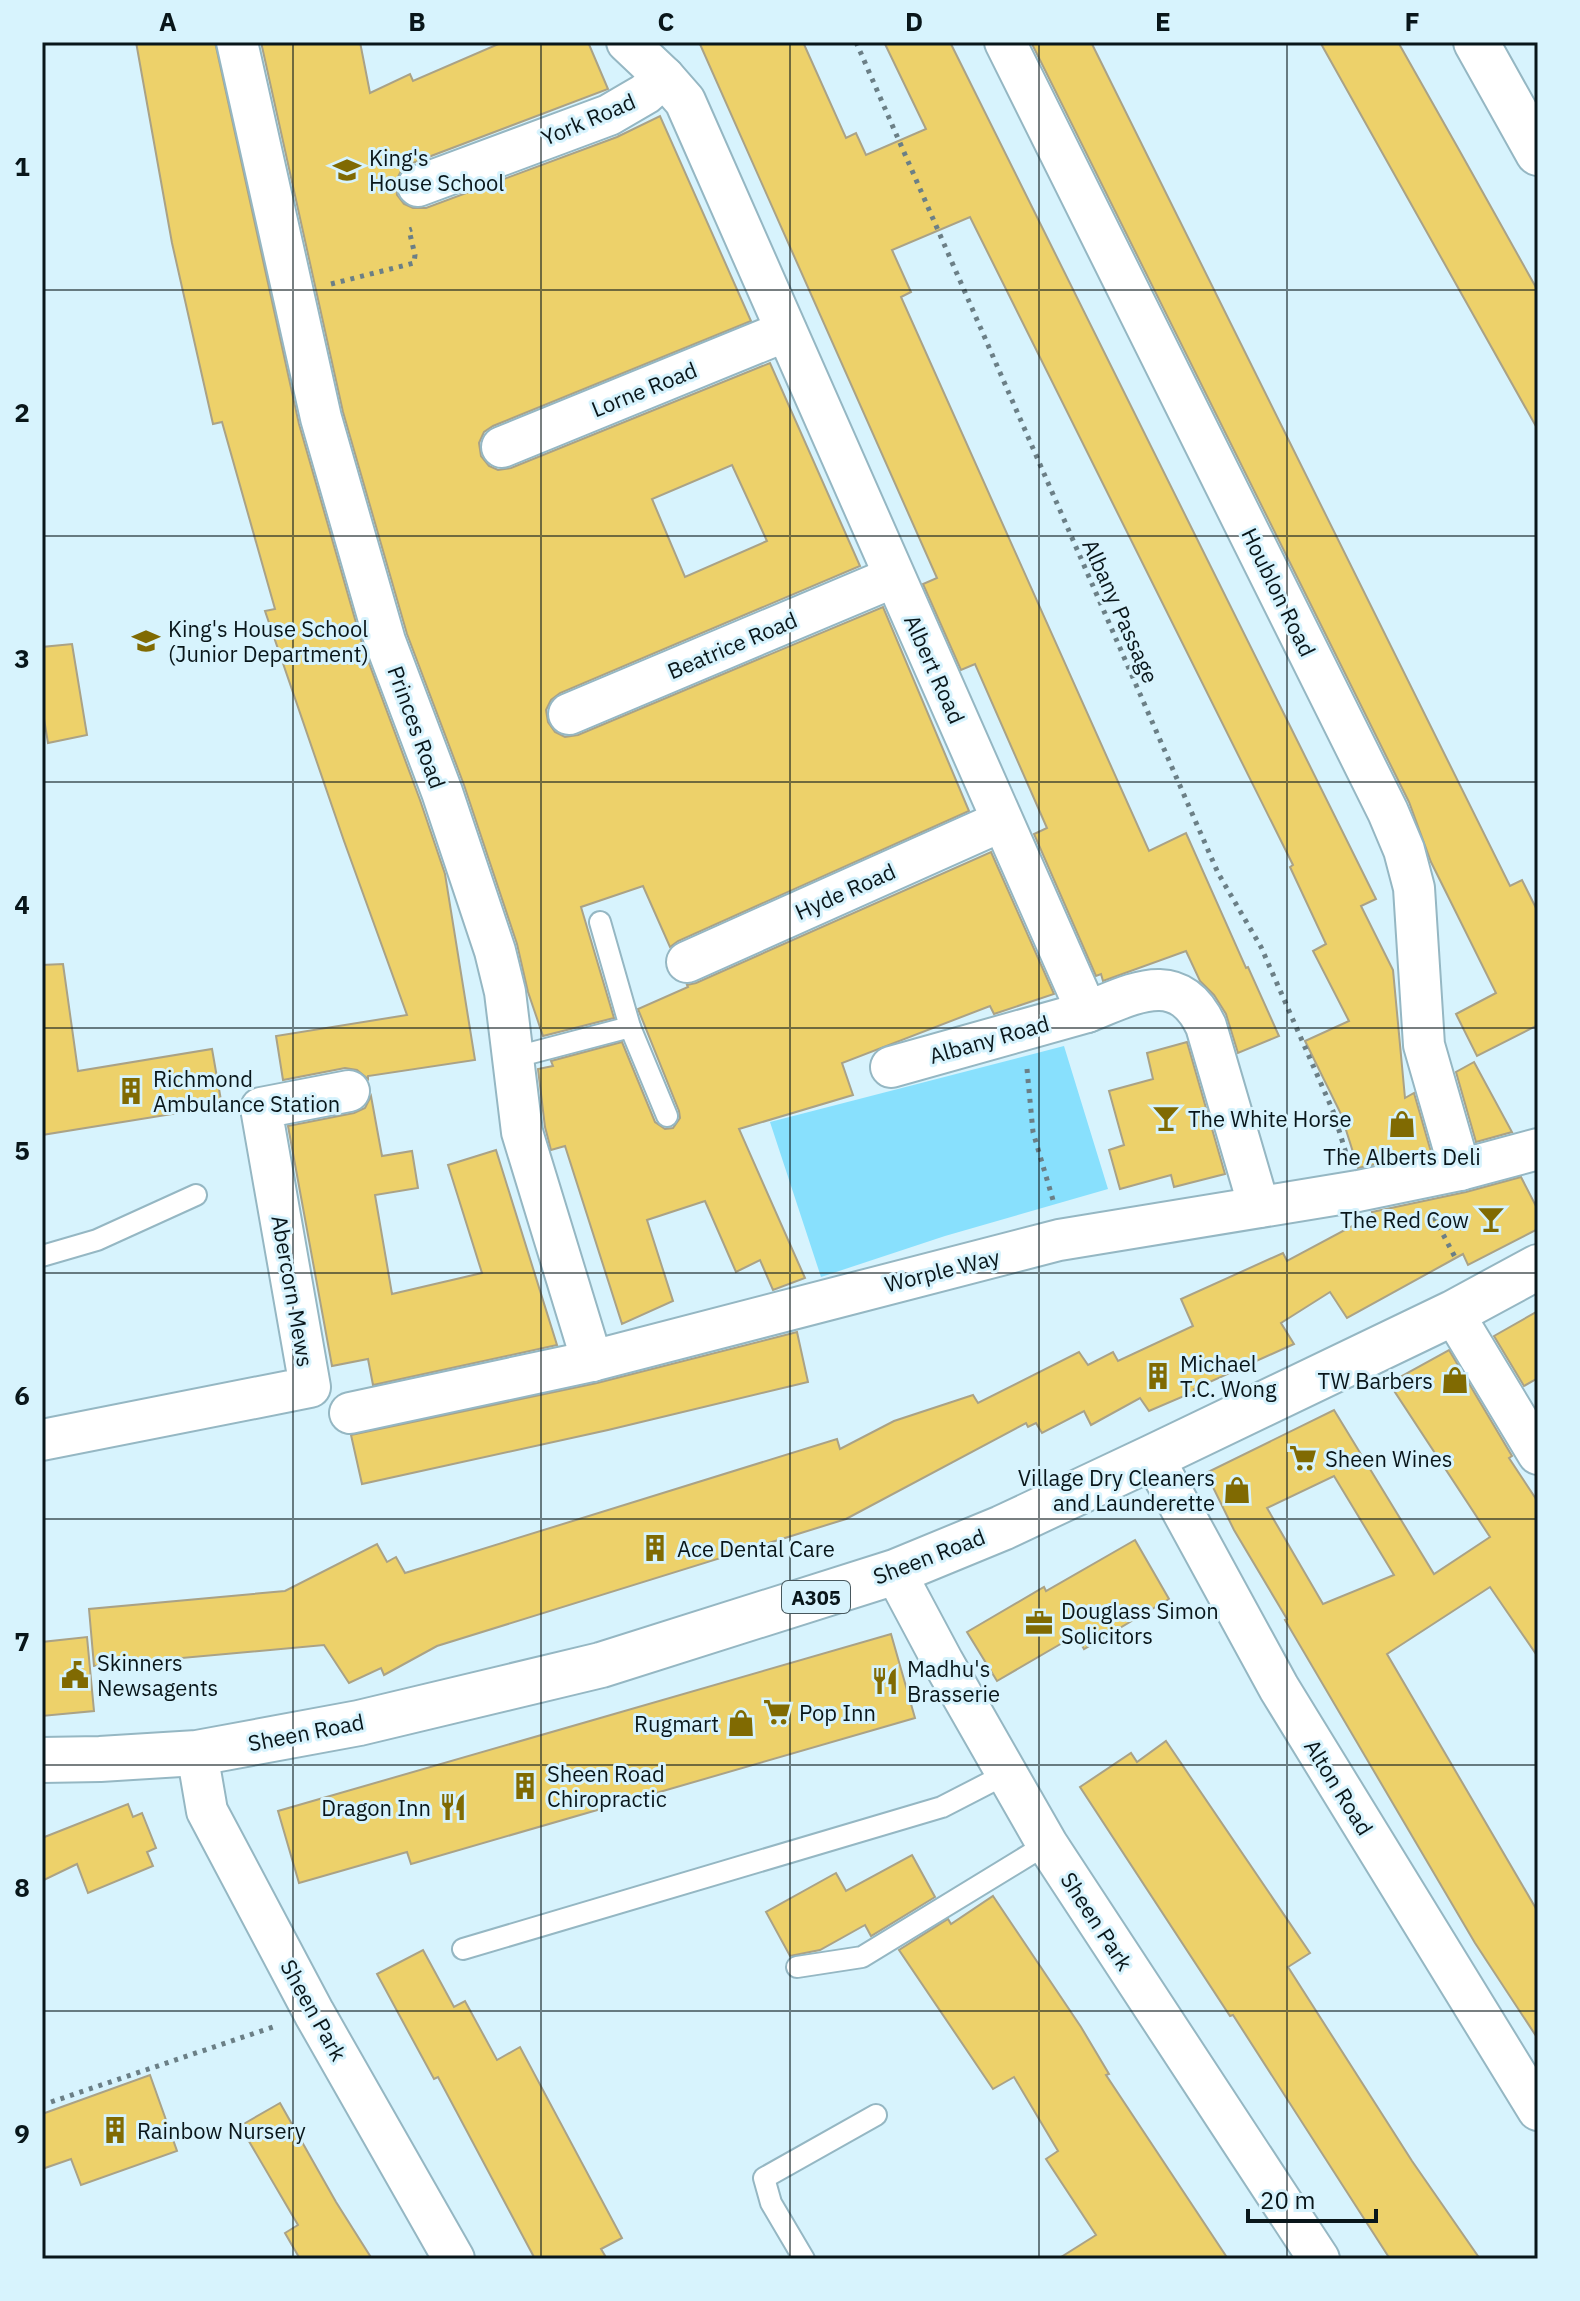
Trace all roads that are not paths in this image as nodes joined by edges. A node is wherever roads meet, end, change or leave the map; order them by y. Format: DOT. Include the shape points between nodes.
graph roads {
  1 [pos="237,42"];
  2 [pos="627,42"];
  3 [pos="1005,42"];
  4 [pos="1476,42"];
  5 [pos="664,77"];
  6 [pos="1538,153"];
  7 [pos="418,186"];
  8 [pos="786,331"];
  9 [pos="502,447"];
  10 [pos="894,577"];
  11 [pos="569,714"];
  12 [pos="1002,821"];
  13 [pos="600,922"];
  14 [pos="687,962"];
  15 [pos="1087,1012"];
  16 [pos="630,1027"];
  17 [pos="512,1058"];
  18 [pos="891,1067"];
  19 [pos="349,1091"];
  20 [pos="667,1116"];
  21 [pos="1538,1149"];
  22 [pos="1460,1170"];
  23 [pos="196,1195"];
  24 [pos="1259,1207"];
  25 [pos="42,1256"];
  26 [pos="1538,1267"];
  27 [pos="1465,1307"];
  28 [pos="592,1361"];
  29 [pos="350,1413"];
  30 [pos="42,1440"];
  31 [pos="1538,1454"];
  32 [pos="1153,1457"];
  33 [pos="895,1572"];
  34 [pos="197,1753"];
  35 [pos="42,1760"];
  36 [pos="1006,1774"];
  37 [pos="1047,1844"];
  38 [pos="463,1949"];
  39 [pos="797,1967"];
  40 [pos="1538,2110"];
  41 [pos="876,2115"];
  42 [pos="454,2259"];
  43 [pos="804,2259"];
  44 [pos="1319,2259"];
  1 -- 17 [label="street, Princes Road" via="321,418 385,641 495,951"];
  2 -- 5 [label="street, Albert Road"];
  3 -- 22 [label="street, Houblon Road" via="1404,850 1414,888 1424,1045"];
  4 -- 6 [label="main road"];
  5 -- 7 [label="street, York Road" via="609,115"];
  5 -- 8 [label="street, Albert Road" via="685,101"];
  8 -- 9 [label="street, Lorne Road"];
  8 -- 10 [label="street, Albert Road"];
  10 -- 11 [label="street, Beatrice Road"];
  10 -- 12 [label="street, Albert Road"];
  12 -- 14 [label="street, Hyde Road"];
  12 -- 15 [label="street, Albert Road"];
  13 -- 16 [label="lane"];
  15 -- 18 [label="street, Albany Road"];
  15 -- 24 [label="street" via="1145,989 1190,999 1206,1026"];
  16 -- 17 [label="lane"];
  16 -- 20 [label="lane"];
  17 -- 28 [label="street, Princes Road" via="522,1132"];
  19 -- 30 [label="street, Abercorn Mews" via="261,1108 310,1387"];
  21 -- 22 [label="street, Worple Way"];
  22 -- 24 [label="street, Worple Way"];
  23 -- 25 [label="lane" via="97,1240"];
  24 -- 28 [label="street, Worple Way" via="1059,1240"];
  26 -- 27 [label="main road, Sheen Road / A305"];
  27 -- 31 [label="street"];
  27 -- 32 [label="main road, Sheen Road / A305"];
  28 -- 29 [label="street, Worple Way"];
  32 -- 33 [label="main road, Sheen Road / A305"];
  32 -- 40 [label="street, Alton Road" via="1279,1688"];
  33 -- 34 [label="main road, Sheen Road / A305" via="601,1665 359,1723"];
  33 -- 36 [label="street, Sheen Park"];
  34 -- 35 [label="main road, Sheen Road / A305"];
  34 -- 42 [label="street, Sheen Park" via="207,1811"];
  36 -- 37 [label="street, Sheen Park"];
  36 -- 38 [label="lane" via="942,1807"];
  37 -- 39 [label="lane" via="862,1957"];
  37 -- 44 [label="street, Sheen Park"];
  41 -- 43 [label="lane" via="764,2178 771,2203"];
}
